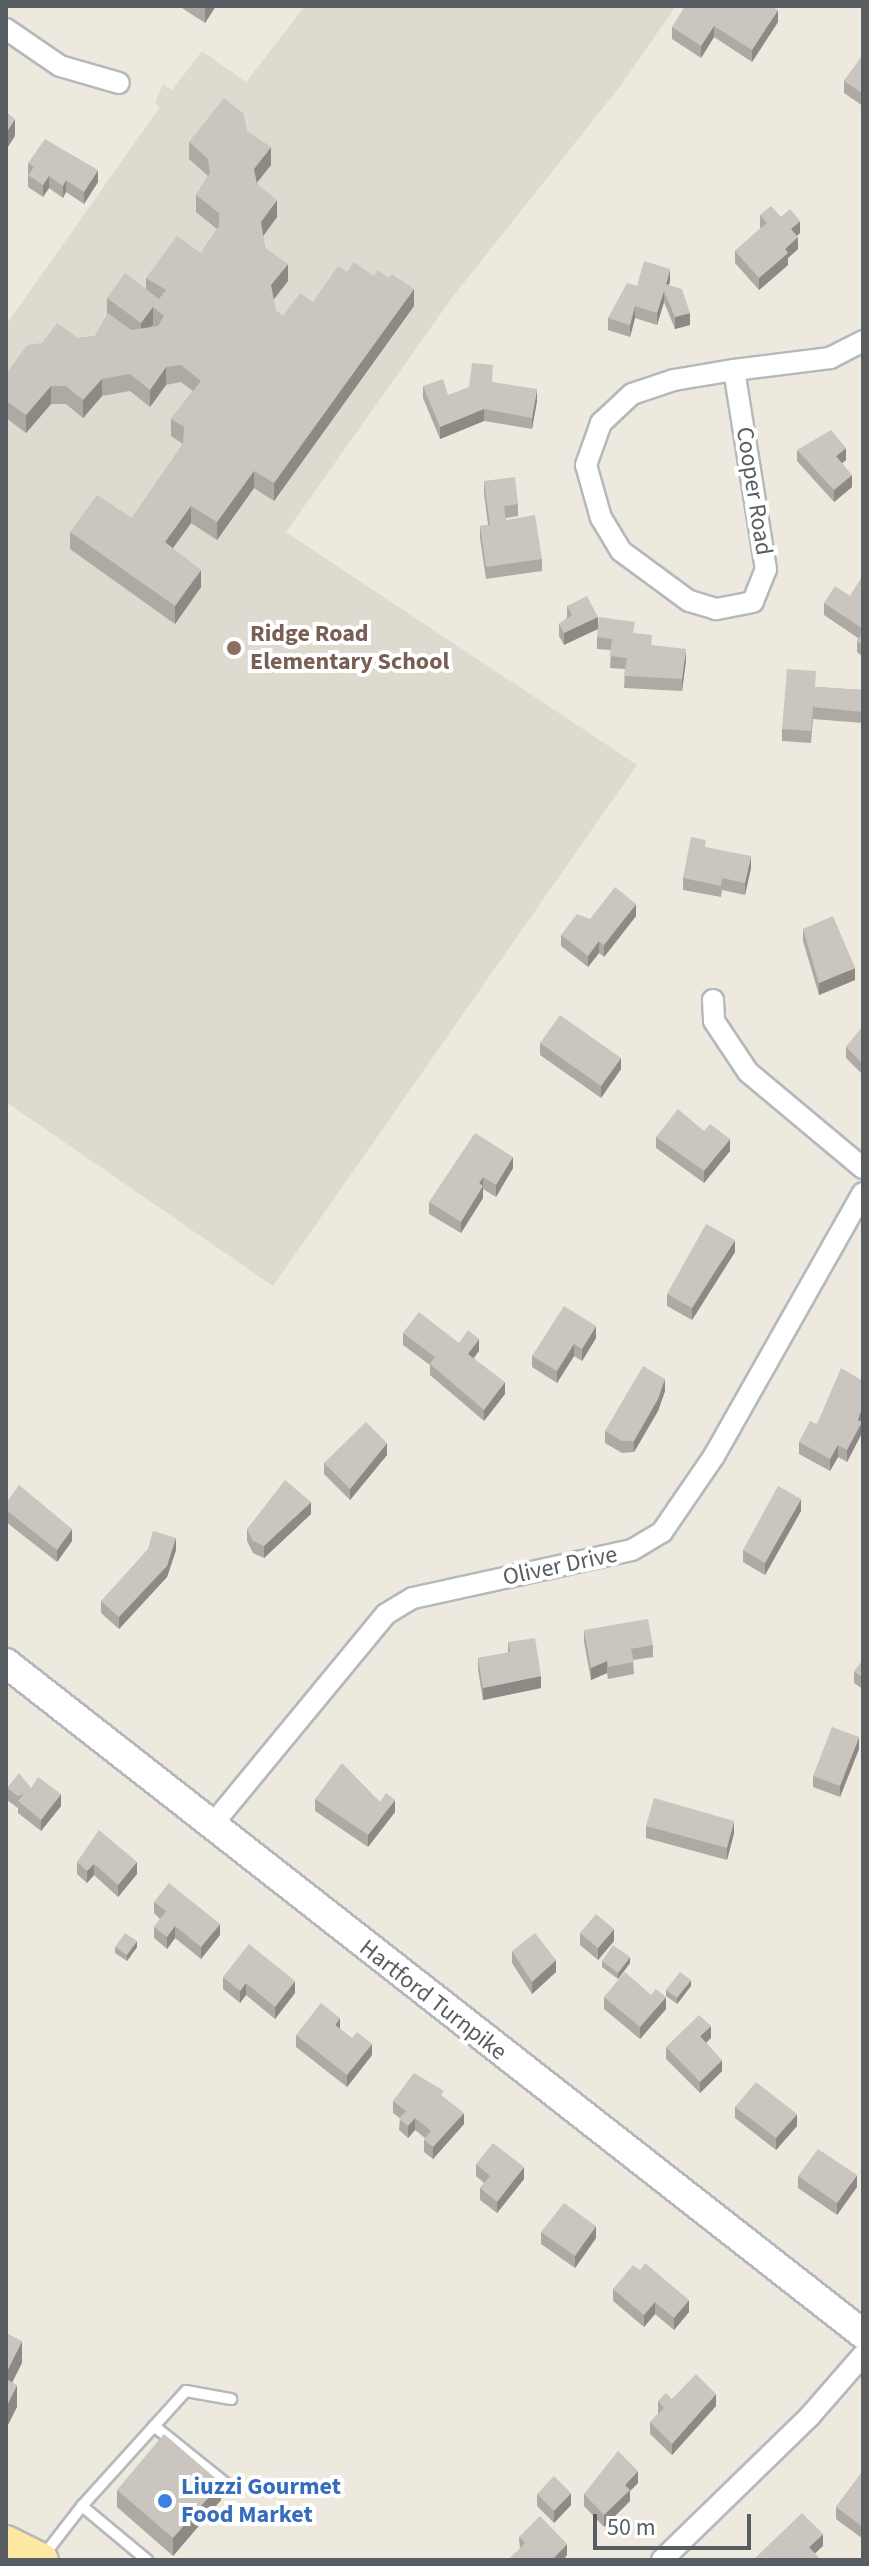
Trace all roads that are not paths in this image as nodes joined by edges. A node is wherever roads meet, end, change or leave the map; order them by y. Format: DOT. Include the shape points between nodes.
graph roads {
  1 [pos="6,29"];
  2 [pos="119,83"];
  3 [pos="863,341"];
  4 [pos="734,370"];
  5 [pos="713,1000"];
  6 [pos="863,1168"];
  7 [pos="863,1193"];
  8 [pos="6,1663"];
  9 [pos="212,1825"];
  10 [pos="863,2334"];
  11 [pos="863,2355"];
  12 [pos="231,2399"];
  13 [pos="154,2426"];
  14 [pos="225,2483"];
  15 [pos="82,2506"];
  16 [pos="6,2542"];
  17 [pos="41,2560"];
  18 [pos="147,2560"];
  19 [pos="662,2560"];
  1 -- 2 [label="street" via="60,66"];
  3 -- 4 [label="street, Cooper Road" via="830,358"];
  4 -- 4 [label="street, Cooper Road" via="766,569 753,602 716,609 670,589 621,551 601,518 586,465 601,423 632,394 674,380"];
  5 -- 6 [label="street" via="714,1021 748,1072"];
  7 -- 9 [label="street, Oliver Drive" via="714,1456 662,1532 632,1550 413,1598 386,1614"];
  8 -- 9 [label="main road, Hartford Turnpike"];
  9 -- 10 [label="main road, Hartford Turnpike"];
  11 -- 19 [label="street" via="810,2416"];
  12 -- 13 [label="lane" via="186,2391"];
  13 -- 14 [label="lane"];
  13 -- 15 [label="lane"];
  15 -- 17 [label="lane"];
  15 -- 18 [label="lane"];
  16 -- 17 [label="main road"];
}
